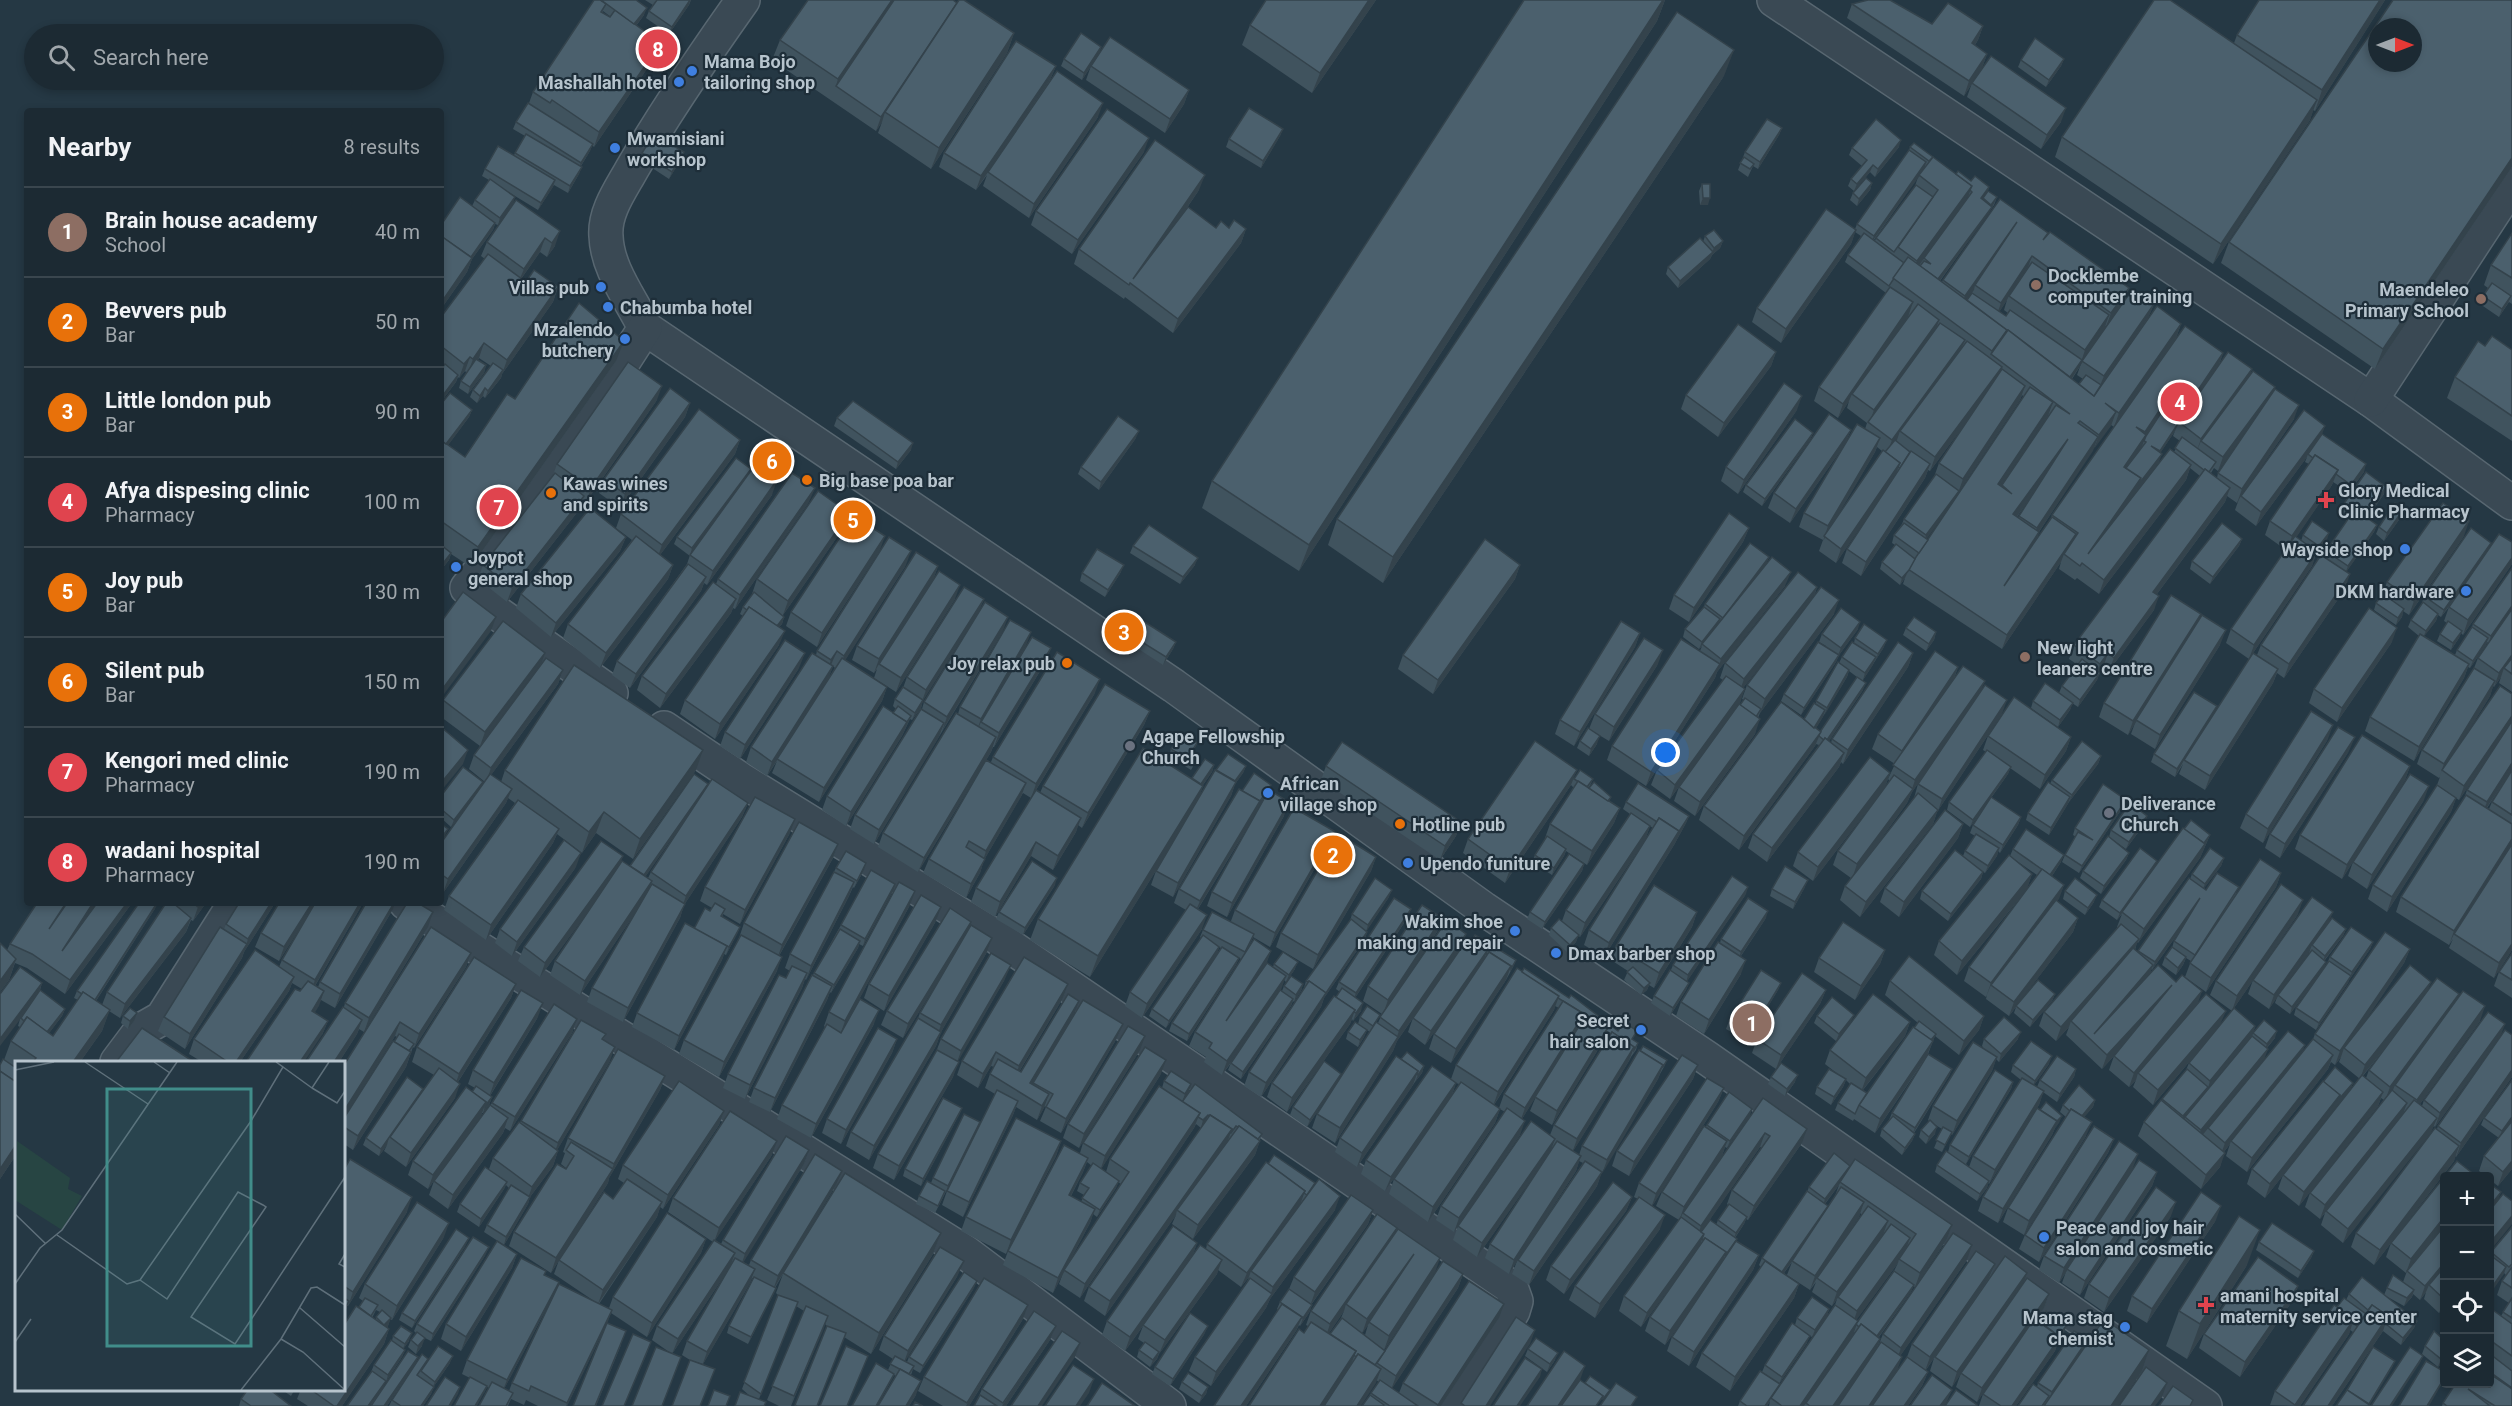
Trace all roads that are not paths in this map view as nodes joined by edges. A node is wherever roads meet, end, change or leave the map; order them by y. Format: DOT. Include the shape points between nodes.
graph roads {
  1 [pos="743,0"];
  2 [pos="1774,0"];
  3 [pos="2512,184"];
  4 [pos="645,328"];
  5 [pos="2371,400"];
  6 [pos="2512,502"];
  7 [pos="234,906"];
  8 [pos="411,906"];
  9 [pos="118,1061"];
  10 [pos="1169,1406"];
  11 [pos="1455,1406"];
  12 [pos="2205,1406"];
  1 -- 4 [label="street" via="667,108 606,221 610,261"];
  2 -- 5 [label="street"];
  3 -- 5 [label="street"];
  4 -- 11 [label="street" via="534,500 467,588 550,652 740,780 998,938 1511,1287 1516,1301 1513,1311"];
  4 -- 12 [label="street" via="1174,686 1484,909 1717,1065"];
  5 -- 6 [label="street"];
  7 -- 9 [label="street" via="162,1018 141,1030"];
  8 -- 10 [label="street" via="965,1252"];
}
